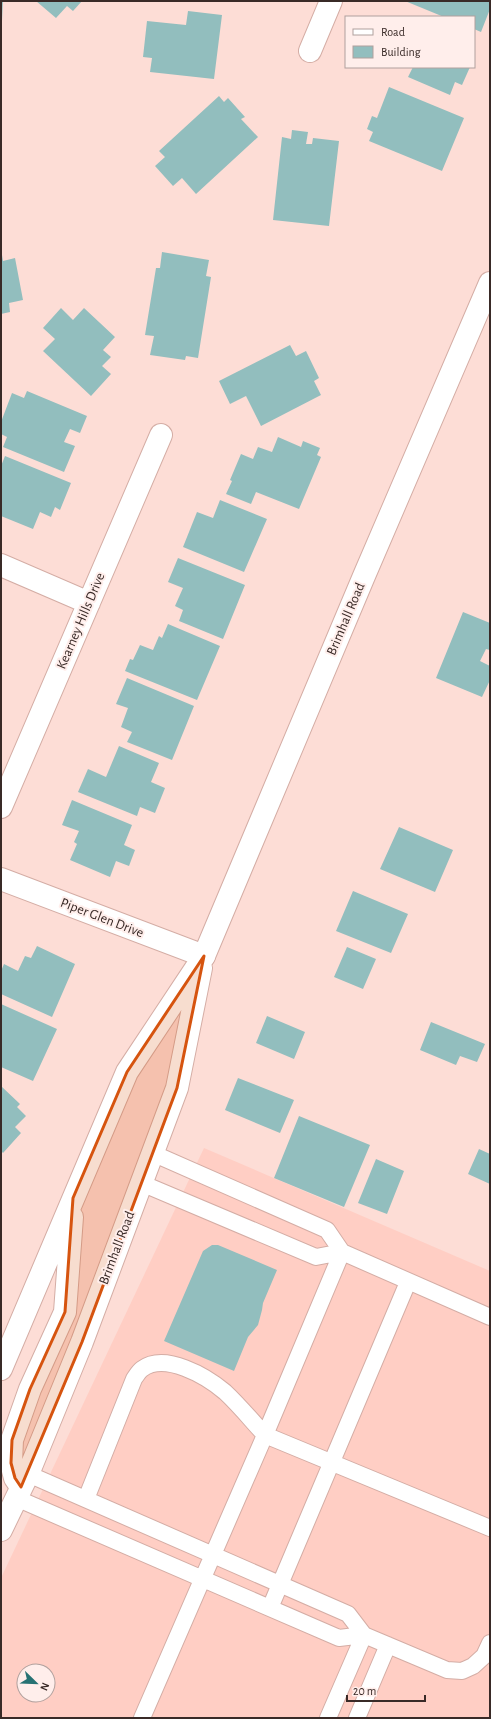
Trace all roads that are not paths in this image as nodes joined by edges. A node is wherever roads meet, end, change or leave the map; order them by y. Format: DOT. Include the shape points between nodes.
graph roads {
  1 [pos="331,1"];
  2 [pos="310,51"];
  3 [pos="490,283"];
  4 [pos="161,435"];
  5 [pos="1,565"];
  6 [pos="89,603"];
  7 [pos="1,807"];
  8 [pos="1,879"];
  9 [pos="204,956"];
  10 [pos="152,1153"];
  11 [pos="141,1183"];
  12 [pos="73,1198"];
  13 [pos="342,1252"];
  14 [pos="408,1282"];
  15 [pos="490,1317"];
  16 [pos="4,1356"];
  17 [pos="265,1435"];
  18 [pos="330,1462"];
  19 [pos="22,1486"];
  20 [pos="86,1499"];
  21 [pos="490,1528"];
  22 [pos="1,1530"];
  23 [pos="213,1555"];
  24 [pos="202,1579"];
  25 [pos="280,1584"];
  26 [pos="270,1608"];
  27 [pos="364,1635"];
  28 [pos="490,1643"];
  29 [pos="388,1645"];
  30 [pos="142,1718"];
  31 [pos="328,1718"];
  32 [pos="357,1718"];
  1 -- 2 [label="street"];
  3 -- 9 [label="street, Brimhall Road"];
  4 -- 6 [label="street, Kearney Hills Drive"];
  5 -- 6 [label="street"];
  6 -- 7 [label="street, Kearney Hills Drive"];
  8 -- 9 [label="street, Piper Glen Drive"];
  9 -- 10 [label="street, Brimhall Road" via="177,1088"];
  9 -- 12 [label="street, Brimhall Road" via="127,1072"];
  10 -- 11 [label="street, Brimhall Road"];
  10 -- 13 [label="lane" via="327,1230"];
  11 -- 13 [label="lane" via="316,1257"];
  11 -- 19 [label="street, Brimhall Road" via="82,1342"];
  12 -- 16 [label="street, Brimhall Road"];
  12 -- 19 [label="street" via="65,1312 30,1389 12,1440 11,1463 15,1478"];
  13 -- 14 [label="lane"];
  13 -- 17 [label="lane"];
  14 -- 15 [label="lane"];
  14 -- 18 [label="lane"];
  17 -- 18 [label="lane"];
  17 -- 20 [label="lane" via="209,1380 179,1366 151,1364 141,1370 134,1379"];
  17 -- 23 [label="lane"];
  18 -- 21 [label="lane"];
  18 -- 25 [label="lane"];
  19 -- 20 [label="lane"];
  19 -- 22 [label="street, Brimhall Road"];
  19 -- 24 [label="lane"];
  20 -- 23 [label="lane"];
  23 -- 24 [label="lane"];
  23 -- 25 [label="lane"];
  24 -- 26 [label="lane"];
  24 -- 30 [label="lane"];
  25 -- 26 [label="lane"];
  25 -- 27 [label="lane" via="348,1614"];
  26 -- 27 [label="lane" via="339,1638"];
  27 -- 29 [label="lane"];
  27 -- 31 [label="lane"];
  28 -- 29 [label="lane" via="484,1656 474,1666 462,1671 447,1670"];
  29 -- 32 [label="lane"];
}
